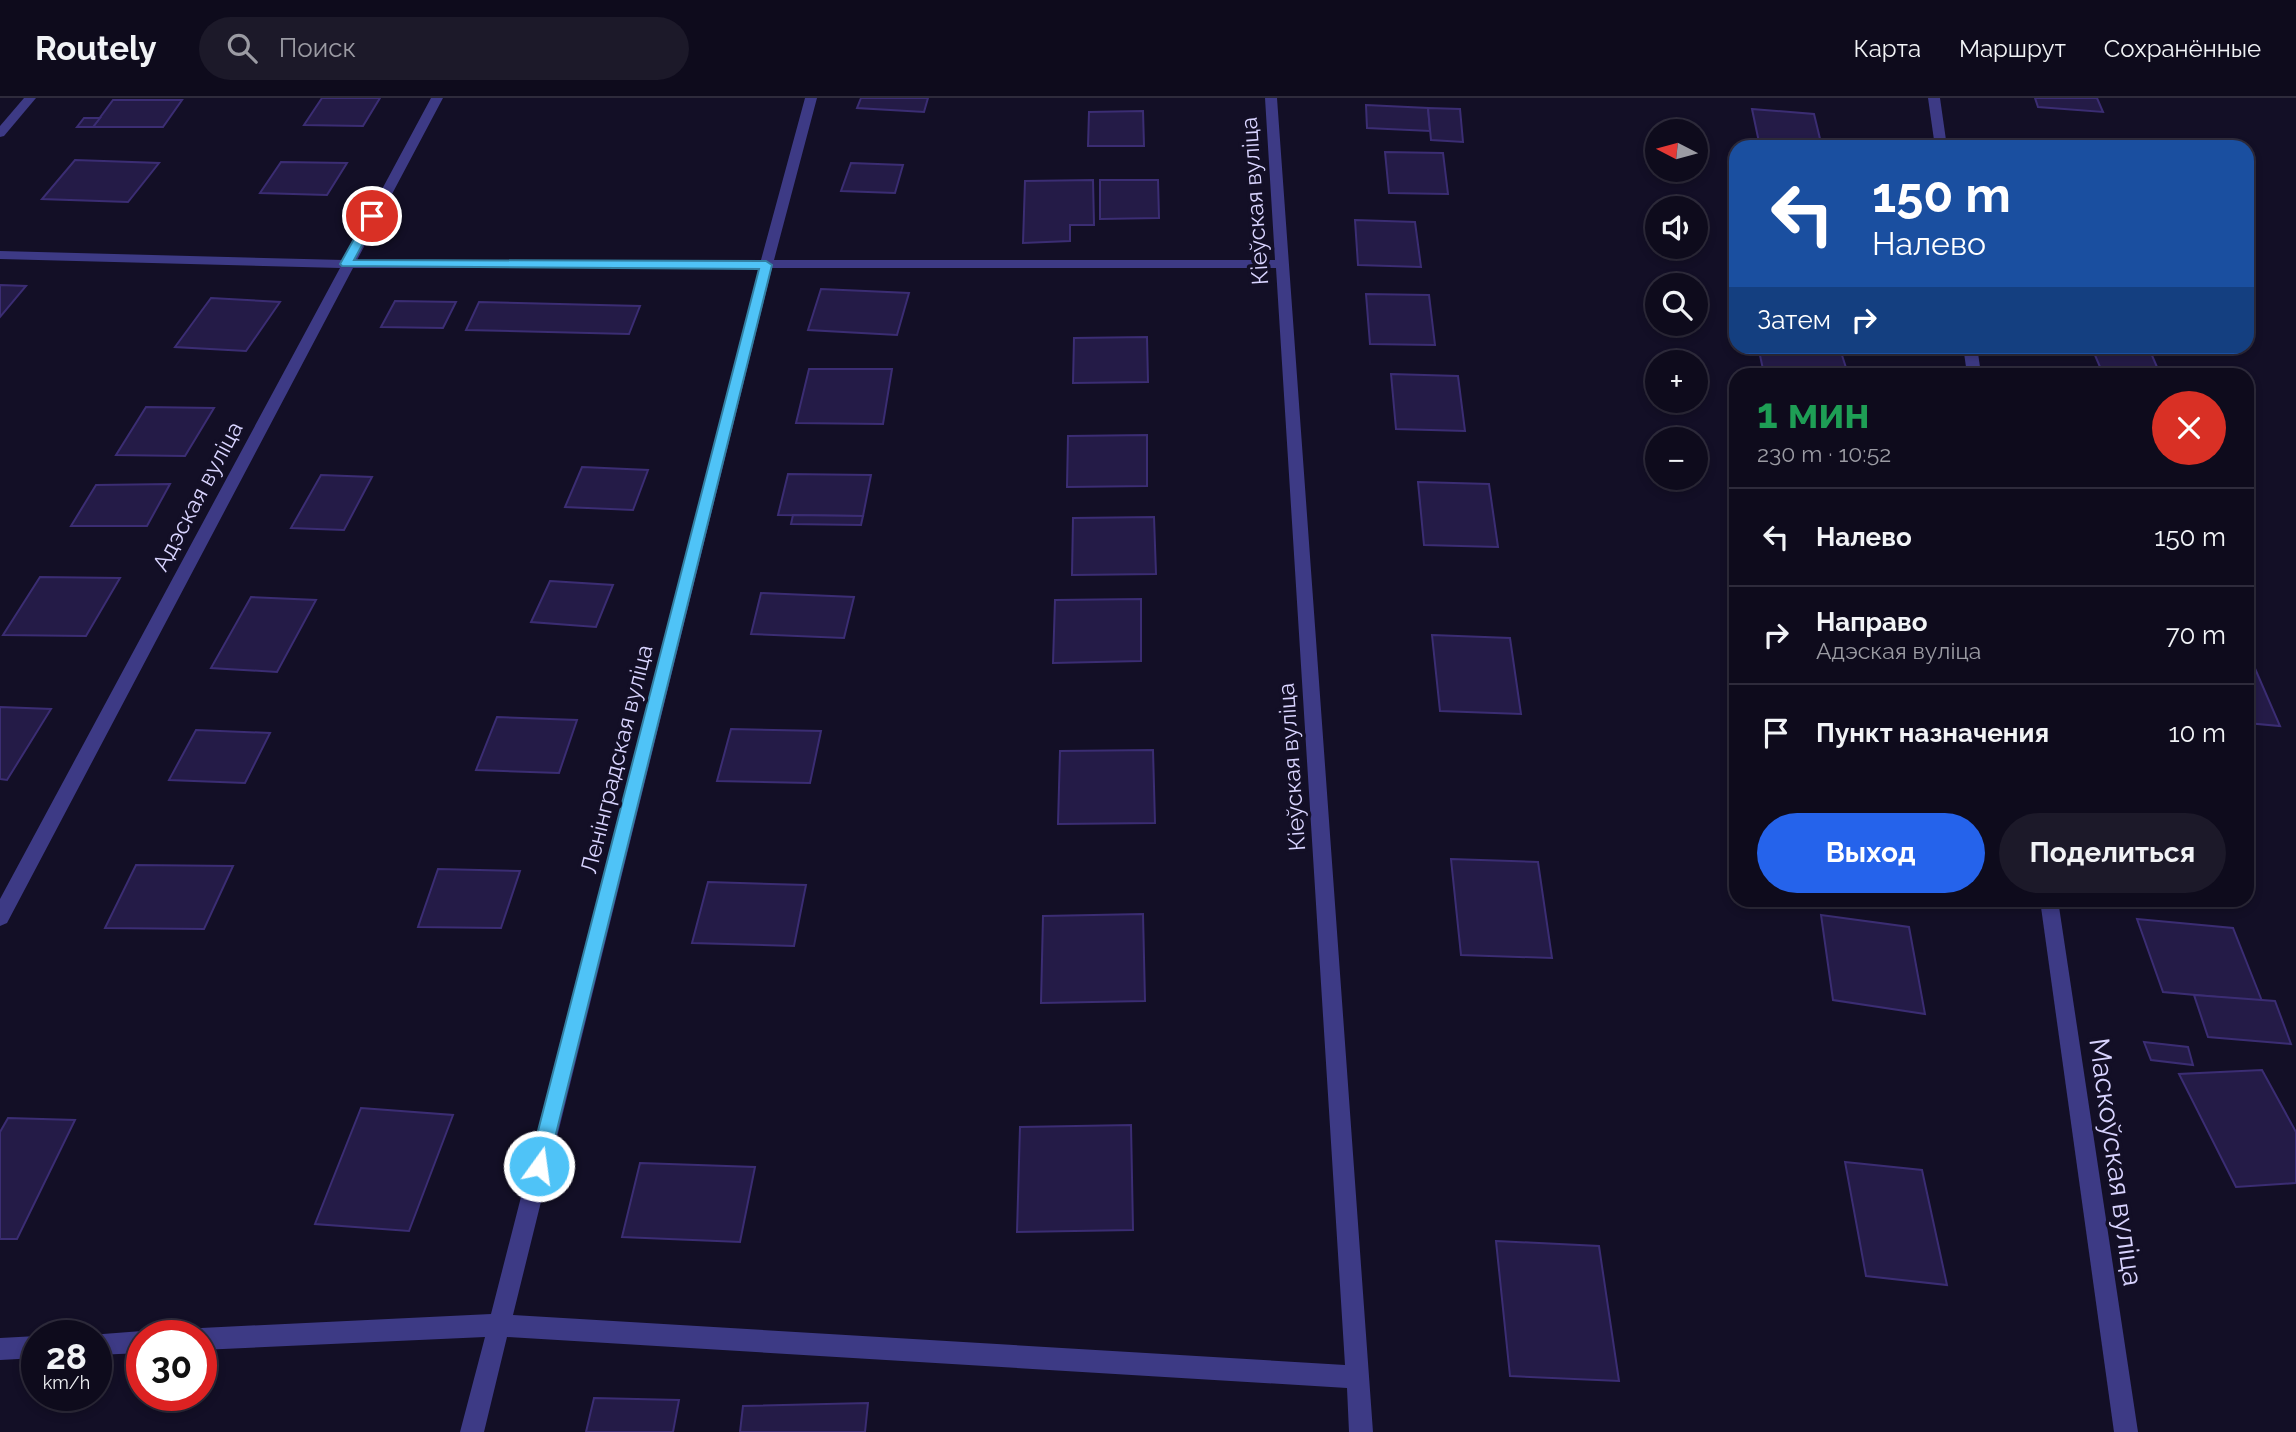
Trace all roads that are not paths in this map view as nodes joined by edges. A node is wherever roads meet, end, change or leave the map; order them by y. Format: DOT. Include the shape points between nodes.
graph roads {
  1 [pos="30,98"];
  2 [pos="437,98"];
  3 [pos="811,98"];
  4 [pos="1271,98"];
  5 [pos="1934,98"];
  6 [pos="0,133"];
  7 [pos="1940,140"];
  8 [pos="0,255"];
  9 [pos="346,264"];
  10 [pos="1283,264"];
  11 [pos="766,265"];
  12 [pos="2050,907"];
  13 [pos="0,917"];
  14 [pos="499,1325"];
  15 [pos="217,1338"];
  16 [pos="21,1348"];
  17 [pos="0,1349"];
  18 [pos="1355,1377"];
  19 [pos="472,1432"];
  20 [pos="1361,1432"];
  21 [pos="2126,1432"];
  1 -- 6 [label="street"];
  2 -- 9 [label="street, Адэская вуліца"];
  3 -- 11 [label="street, Ленінградская вуліца"];
  4 -- 10 [label="street, Кіеўская вуліца"];
  5 -- 7 [label="street"];
  8 -- 9 [label="street"];
  9 -- 11 [label="street"];
  9 -- 13 [label="street, Адэская вуліца"];
  10 -- 11 [label="street"];
  10 -- 18 [label="street, Кіеўская вуліца"];
  11 -- 14 [label="street, Ленінградская вуліца"];
  12 -- 21 [label="street, Маскоўская вуліца"];
  14 -- 15 [label="street"];
  14 -- 18 [label="street"];
  14 -- 19 [label="street, Ленінградская вуліца"];
  16 -- 17 [label="street"];
  18 -- 20 [label="street, Кіеўская вуліца"];
}
